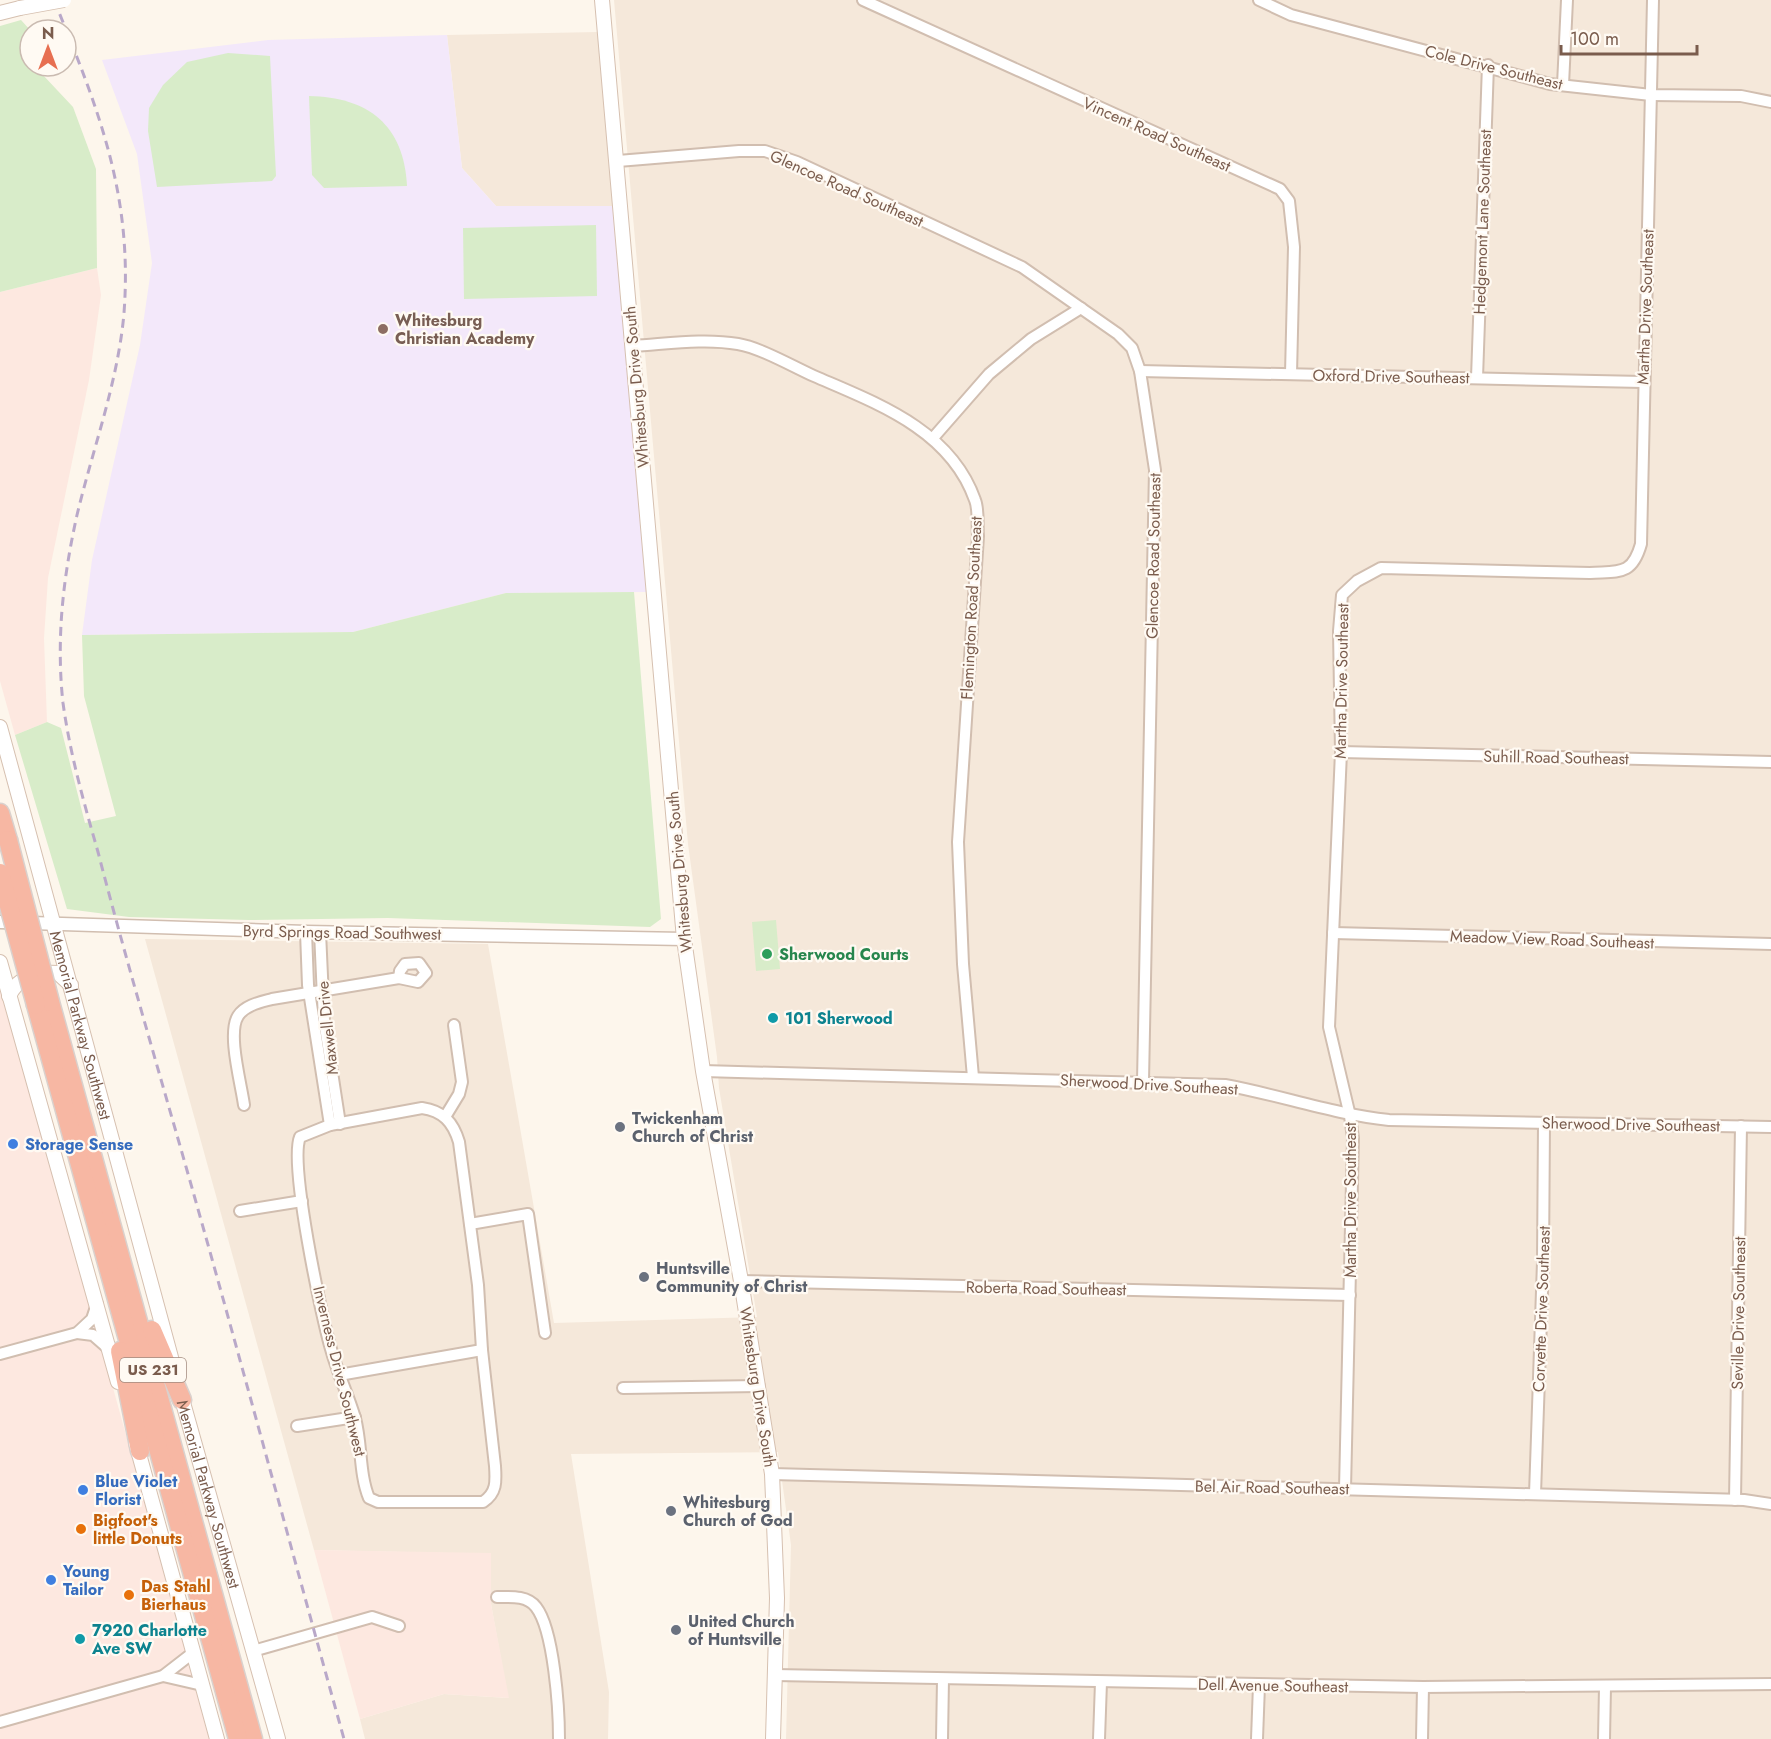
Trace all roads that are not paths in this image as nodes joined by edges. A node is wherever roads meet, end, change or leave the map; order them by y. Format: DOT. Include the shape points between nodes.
graph roads {
  1 [pos="64,0"];
  2 [pos="602,0"];
  3 [pos="863,0"];
  4 [pos="1259,0"];
  5 [pos="1567,0"];
  6 [pos="1653,0"];
  7 [pos="0,14"];
  8 [pos="1488,65"];
  9 [pos="1563,85"];
  10 [pos="1651,95"];
  11 [pos="1771,102"];
  12 [pos="618,161"];
  13 [pos="1081,308"];
  14 [pos="633,346"];
  15 [pos="1140,371"];
  16 [pos="1291,374"];
  17 [pos="1477,378"];
  18 [pos="1643,382"];
  19 [pos="933,438"];
  20 [pos="0,727"];
  21 [pos="1341,752"];
  22 [pos="1771,762"];
  23 [pos="0,813"];
  24 [pos="35,854"];
  25 [pos="0,872"];
  26 [pos="0,922"];
  27 [pos="53,922"];
  28 [pos="306,932"];
  29 [pos="320,932"];
  30 [pos="1333,933"];
  31 [pos="684,939"];
  32 [pos="1771,944"];
  33 [pos="0,962"];
  34 [pos="399,978"];
  35 [pos="72,987"];
  36 [pos="322,991"];
  37 [pos="309,993"];
  38 [pos="9,996"];
  39 [pos="43,1003"];
  40 [pos="454,1025"];
  41 [pos="703,1071"];
  42 [pos="973,1077"];
  43 [pos="1143,1082"];
  44 [pos="244,1105"];
  45 [pos="1350,1116"];
  46 [pos="445,1117"];
  47 [pos="1544,1123"];
  48 [pos="335,1124"];
  49 [pos="1741,1126"];
  50 [pos="1771,1127"];
  51 [pos="302,1201"];
  52 [pos="240,1211"];
  53 [pos="104,1220"];
  54 [pos="470,1224"];
  55 [pos="741,1281"];
  56 [pos="1350,1294"];
  57 [pos="98,1304"];
  58 [pos="77,1333"];
  59 [pos="545,1333"];
  60 [pos="110,1349"];
  61 [pos="482,1350"];
  62 [pos="0,1354"];
  63 [pos="339,1375"];
  64 [pos="759,1386"];
  65 [pos="623,1388"];
  66 [pos="182,1400"];
  67 [pos="355,1417"];
  68 [pos="297,1426"];
  69 [pos="140,1451"];
  70 [pos="772,1474"];
  71 [pos="1345,1489"];
  72 [pos="1535,1494"];
  73 [pos="1735,1500"];
  74 [pos="1771,1504"];
  75 [pos="497,1598"];
  76 [pos="399,1626"];
  77 [pos="253,1651"];
  78 [pos="194,1652"];
  79 [pos="775,1675"];
  80 [pos="163,1676"];
  81 [pos="944,1679"];
  82 [pos="1101,1682"];
  83 [pos="1771,1684"];
  84 [pos="202,1685"];
  85 [pos="1258,1685"];
  86 [pos="1605,1686"];
  87 [pos="1423,1688"];
  88 [pos="0,1722"];
  89 [pos="217,1739"];
  90 [pos="238,1739"];
  91 [pos="254,1739"];
  92 [pos="278,1739"];
  93 [pos="559,1739"];
  94 [pos="773,1739"];
  95 [pos="942,1739"];
  96 [pos="1099,1739"];
  97 [pos="1257,1739"];
  98 [pos="1422,1739"];
  99 [pos="1604,1739"];
  1 -- 7 [label="main road, bridge"];
  2 -- 12 [label="main road, Whitesburg Drive South"];
  3 -- 16 [label="street, Vincent Road Southeast" via="1280,189 1289,201 1294,247"];
  4 -- 8 [label="street, Cole Drive Southeast" via="1291,15"];
  5 -- 9 [label="street"];
  6 -- 10 [label="street, Martha Drive Southeast"];
  8 -- 9 [label="street, Cole Drive Southeast"];
  8 -- 17 [label="street, Hedgemont Lane Southeast"];
  9 -- 10 [label="street, Cole Drive Southeast"];
  10 -- 11 [label="street, Cole Drive Southeast" via="1741,96"];
  10 -- 18 [label="street, Martha Drive Southeast"];
  12 -- 13 [label="street, Glencoe Road Southeast" via="765,151 797,162 1022,267"];
  12 -- 14 [label="main road, Whitesburg Drive South"];
  13 -- 15 [label="street, Glencoe Road Southeast" via="1132,348"];
  13 -- 19 [label="street" via="1031,339 989,374"];
  14 -- 19 [label="street, Flemington Road Southeast" via="682,342 740,344 884,406"];
  14 -- 31 [label="main road, Whitesburg Drive South"];
  15 -- 16 [label="street, Oxford Drive Southeast"];
  15 -- 43 [label="street, Glencoe Road Southeast" via="1155,470"];
  16 -- 17 [label="street, Oxford Drive Southeast"];
  17 -- 18 [label="street, Oxford Drive Southeast"];
  18 -- 21 [label="street, Martha Drive Southeast" via="1641,544 1631,567 1590,573 1381,568 1357,581 1342,595"];
  19 -- 42 [label="street, Flemington Road Southeast" via="960,471 976,501 978,536 958,842"];
  20 -- 24 [label="main road, Memorial Parkway Southwest"];
  21 -- 22 [label="street, Suhill Road Southeast"];
  21 -- 30 [label="street, Martha Drive Southeast"];
  23 -- 39 [label="highway, Memorial Parkway Southwest / US 231, bridge"];
  24 -- 25 [label="main road" via="28,864"];
  24 -- 27 [label="main road, Memorial Parkway Southwest"];
  25 -- 39 [label="highway, Memorial Parkway Southwest, bridge"];
  26 -- 27 [label="street, Byrd Springs Road Southwest"];
  27 -- 28 [label="street, Byrd Springs Road Southwest"];
  27 -- 35 [label="main road, Memorial Parkway Southwest"];
  28 -- 29 [label="street, Byrd Springs Road Southwest"];
  28 -- 37 [label="street"];
  29 -- 31 [label="street, Byrd Springs Road Southwest"];
  29 -- 36 [label="street, Maxwell Drive"];
  30 -- 32 [label="street, Meadow View Road Southeast"];
  30 -- 45 [label="street, Martha Drive Southeast" via="1329,1027"];
  31 -- 41 [label="main road, Whitesburg Drive South"];
  33 -- 38 [label="main road"];
  34 -- 36 [label="street"];
  35 -- 38 [label="main road" via="58,974 37,974 18,983"];
  35 -- 66 [label="main road, Memorial Parkway Southwest"];
  36 -- 37 [label="street"];
  36 -- 48 [label="street, Maxwell Drive"];
  37 -- 44 [label="street" via="252,1005 239,1014 233,1029"];
  37 -- 48 [label="street"];
  38 -- 57 [label="main road"];
  39 -- 53 [label="highway, Memorial Parkway Southwest / US 231"];
  40 -- 46 [label="street" via="462,1082"];
  41 -- 42 [label="street, Sherwood Drive Southeast"];
  41 -- 55 [label="main road, Whitesburg Drive South"];
  42 -- 43 [label="street, Sherwood Drive Southeast"];
  43 -- 45 [label="street, Sherwood Drive Southeast" via="1225,1085"];
  45 -- 47 [label="street, Sherwood Drive Southeast"];
  45 -- 56 [label="street, Martha Drive Southeast"];
  46 -- 48 [label="street, Inverness Drive Southwest" via="436,1110 422,1108"];
  46 -- 54 [label="street, Inverness Drive Southwest" via="454,1126 459,1142"];
  47 -- 49 [label="street, Sherwood Drive Southeast"];
  47 -- 72 [label="street, Corvette Drive Southeast"];
  48 -- 51 [label="street, Inverness Drive Southwest" via="300,1137 296,1146"];
  49 -- 50 [label="street, Sherwood Drive Southeast"];
  49 -- 73 [label="street, Seville Drive Southeast"];
  51 -- 52 [label="street"];
  51 -- 63 [label="street, Inverness Drive Southwest" via="322,1312"];
  53 -- 66 [label="highway" via="125,1243 148,1322"];
  53 -- 69 [label="highway"];
  53 -- 90 [label="highway, Memorial Parkway Southwest / US 231"];
  53 -- 91 [label="highway, Memorial Parkway Southwest / US 231"];
  54 -- 59 [label="street" via="528,1214"];
  54 -- 61 [label="street, Inverness Drive Southwest"];
  55 -- 56 [label="street, Roberta Road Southeast"];
  55 -- 64 [label="main road, Whitesburg Drive South"];
  56 -- 71 [label="street, Martha Drive Southeast"];
  57 -- 58 [label="street" via="92,1319"];
  57 -- 60 [label="main road"];
  58 -- 60 [label="street" via="93,1335"];
  58 -- 62 [label="street"];
  60 -- 69 [label="main road"];
  61 -- 63 [label="street"];
  61 -- 67 [label="street, Inverness Drive Southwest" via="496,1484 491,1497 483,1502 378,1502 369,1498"];
  63 -- 67 [label="street, Inverness Drive Southwest"];
  64 -- 65 [label="street"];
  64 -- 70 [label="main road, Whitesburg Drive South"];
  66 -- 77 [label="main road, Memorial Parkway Southwest"];
  67 -- 68 [label="street"];
  69 -- 78 [label="main road"];
  70 -- 71 [label="street, Bel Air Road Southeast"];
  70 -- 79 [label="main road, Whitesburg Drive South" via="777,1598"];
  71 -- 72 [label="street, Bel Air Road Southeast"];
  72 -- 73 [label="street, Bel Air Road Southeast"];
  73 -- 74 [label="street, Bel Air Road Southeast"];
  75 -- 93 [label="street" via="517,1597 537,1607 547,1632"];
  76 -- 77 [label="street" via="372,1617"];
  77 -- 92 [label="main road, Memorial Parkway Southwest"];
  78 -- 80 [label="street"];
  78 -- 84 [label="main road"];
  79 -- 81 [label="street, Dell Avenue Southeast"];
  79 -- 94 [label="main road, Whitesburg Drive South"];
  80 -- 84 [label="street"];
  80 -- 88 [label="street"];
  81 -- 82 [label="street, Dell Avenue Southeast"];
  81 -- 95 [label="street"];
  82 -- 85 [label="street, Dell Avenue Southeast"];
  82 -- 96 [label="street"];
  83 -- 86 [label="street, Dell Avenue Southeast"];
  84 -- 89 [label="main road"];
  85 -- 87 [label="street, Dell Avenue Southeast"];
  85 -- 97 [label="street"];
  86 -- 87 [label="street, Dell Avenue Southeast"];
  86 -- 99 [label="street"];
  87 -- 98 [label="street"];
}
